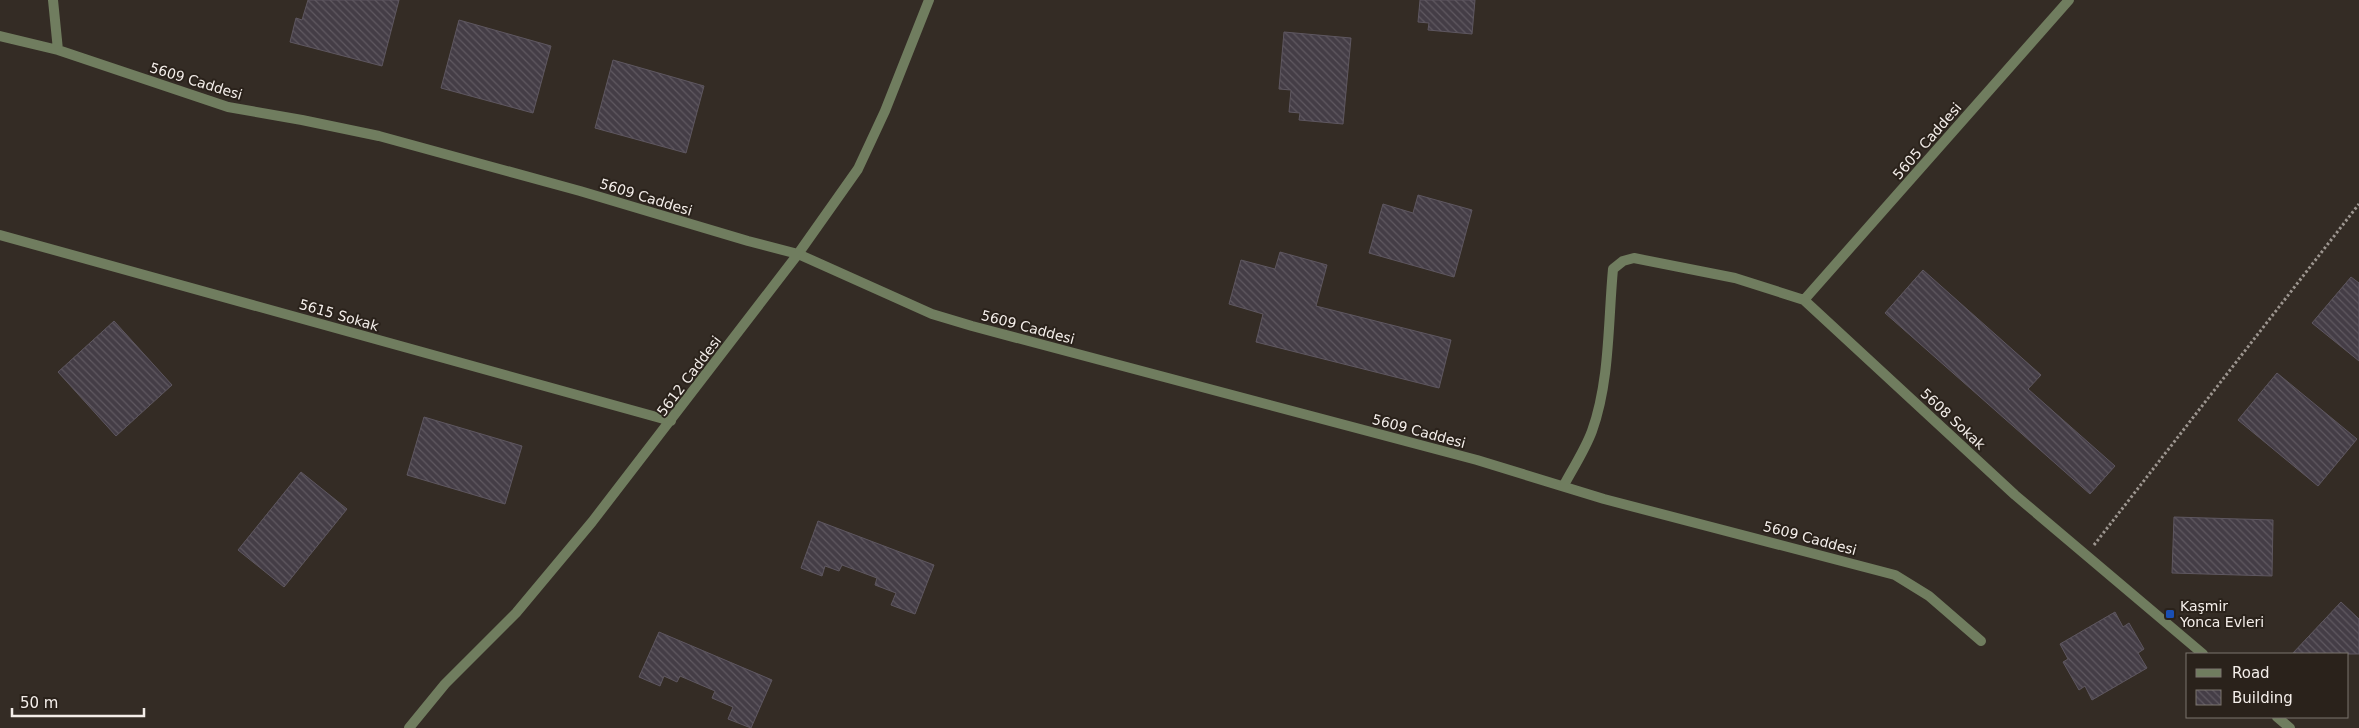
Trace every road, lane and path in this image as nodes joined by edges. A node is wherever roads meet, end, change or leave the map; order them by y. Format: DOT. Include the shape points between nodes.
graph roads {
  1 [pos="53,0"];
  2 [pos="929,0"];
  3 [pos="2070,0"];
  4 [pos="0,36"];
  5 [pos="58,50"];
  6 [pos="2359,204"];
  7 [pos="0,235"];
  8 [pos="798,254"];
  9 [pos="1804,300"];
  10 [pos="671,421"];
  11 [pos="1564,485"];
  12 [pos="2086,555"];
  13 [pos="1981,641"];
  14 [pos="2202,653"];
  15 [pos="2278,718"];
  16 [pos="409,728"];
  17 [pos="2290,728"];
  1 -- 5 [label="street"];
  2 -- 8 [label="street, 5612 Caddesi" via="858,169"];
  3 -- 9 [label="street, 5605 Caddesi"];
  4 -- 5 [label="street, 5609 Caddesi"];
  5 -- 8 [label="street, 5609 Caddesi" via="228,107 379,136"];
  6 -- 12 [label="path"];
  7 -- 10 [label="street, 5615 Sokak"];
  8 -- 10 [label="street, 5612 Caddesi"];
  8 -- 11 [label="street, 5609 Caddesi" via="940,316"];
  9 -- 11 [label="street" via="1735,278 1634,258 1623,261 1613,269 1598,410 1591,433"];
  9 -- 12 [label="street, 5608 Sokak" via="2015,495"];
  10 -- 16 [label="street, 5612 Caddesi" via="516,613 445,684"];
  11 -- 13 [label="street, 5609 Caddesi" via="1604,499 1895,575 1929,596"];
  12 -- 14 [label="street, 5608 Sokak"];
  15 -- 17 [label="street"];
}
